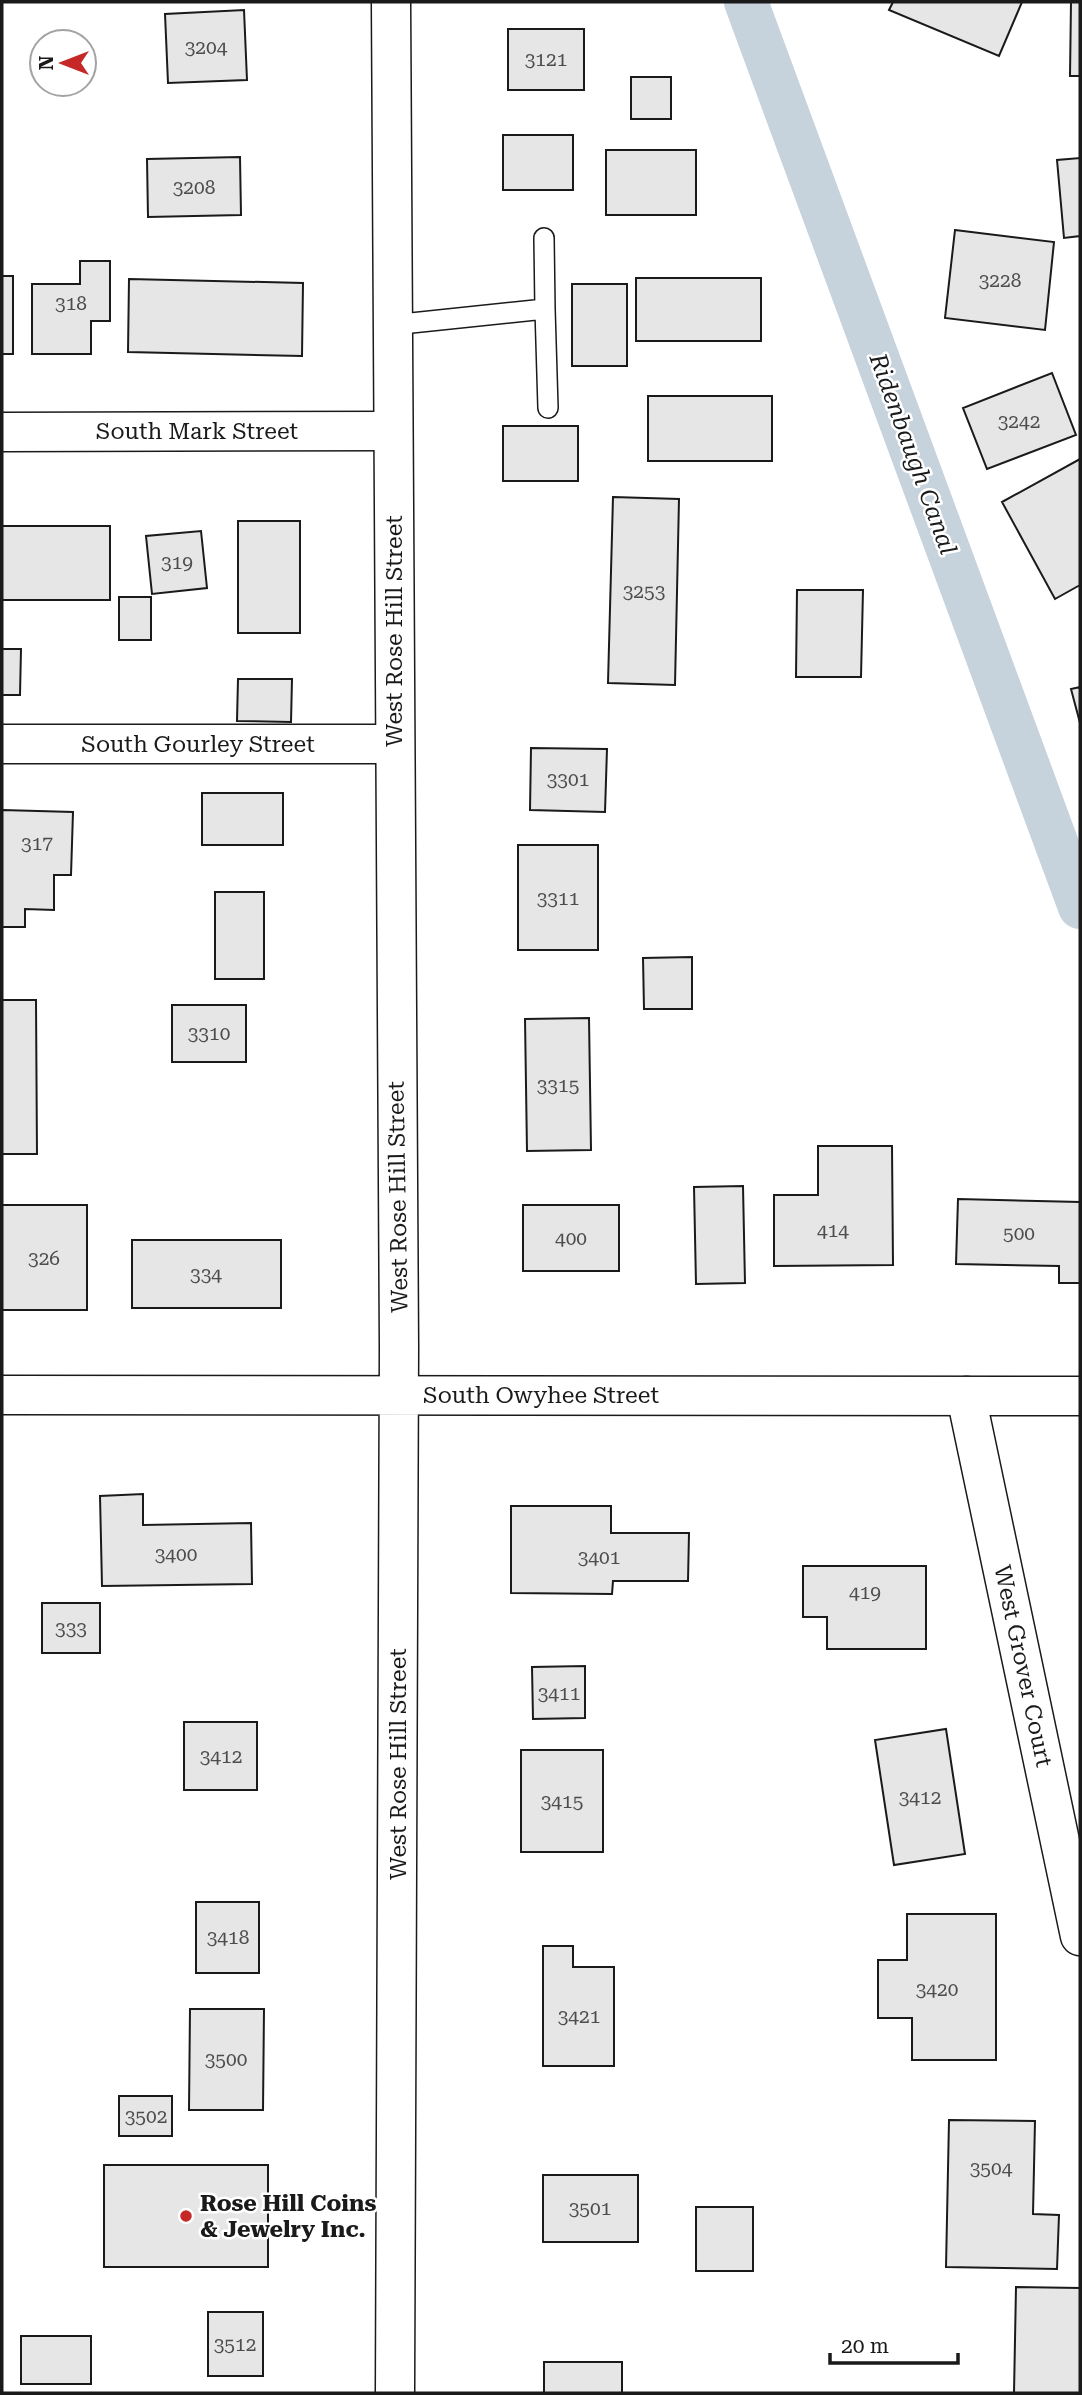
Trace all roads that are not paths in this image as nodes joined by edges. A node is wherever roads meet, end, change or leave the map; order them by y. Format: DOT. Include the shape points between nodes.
graph roads {
  1 [pos="391,2"];
  2 [pos="544,238"];
  3 [pos="545,309"];
  4 [pos="392,325"];
  5 [pos="548,408"];
  6 [pos="393,431"];
  7 [pos="2,432"];
  8 [pos="2,744"];
  9 [pos="394,744"];
  10 [pos="2,1395"];
  11 [pos="400,1395"];
  12 [pos="966,1396"];
  13 [pos="1080,1396"];
  14 [pos="1080,1936"];
  15 [pos="395,2393"];
  1 -- 4 [label="street, West Rose Hill Street"];
  2 -- 3 [label="lane"];
  3 -- 4 [label="lane"];
  3 -- 5 [label="lane"];
  4 -- 6 [label="street, West Rose Hill Street"];
  6 -- 7 [label="street, South Mark Street"];
  6 -- 9 [label="street, West Rose Hill Street"];
  8 -- 9 [label="street, South Gourley Street"];
  9 -- 11 [label="street, West Rose Hill Street"];
  10 -- 11 [label="street, South Owyhee Street"];
  11 -- 12 [label="street, South Owyhee Street"];
  11 -- 15 [label="street, West Rose Hill Street"];
  12 -- 13 [label="street, South Owyhee Street"];
  12 -- 14 [label="street, West Grover Court"];
}
